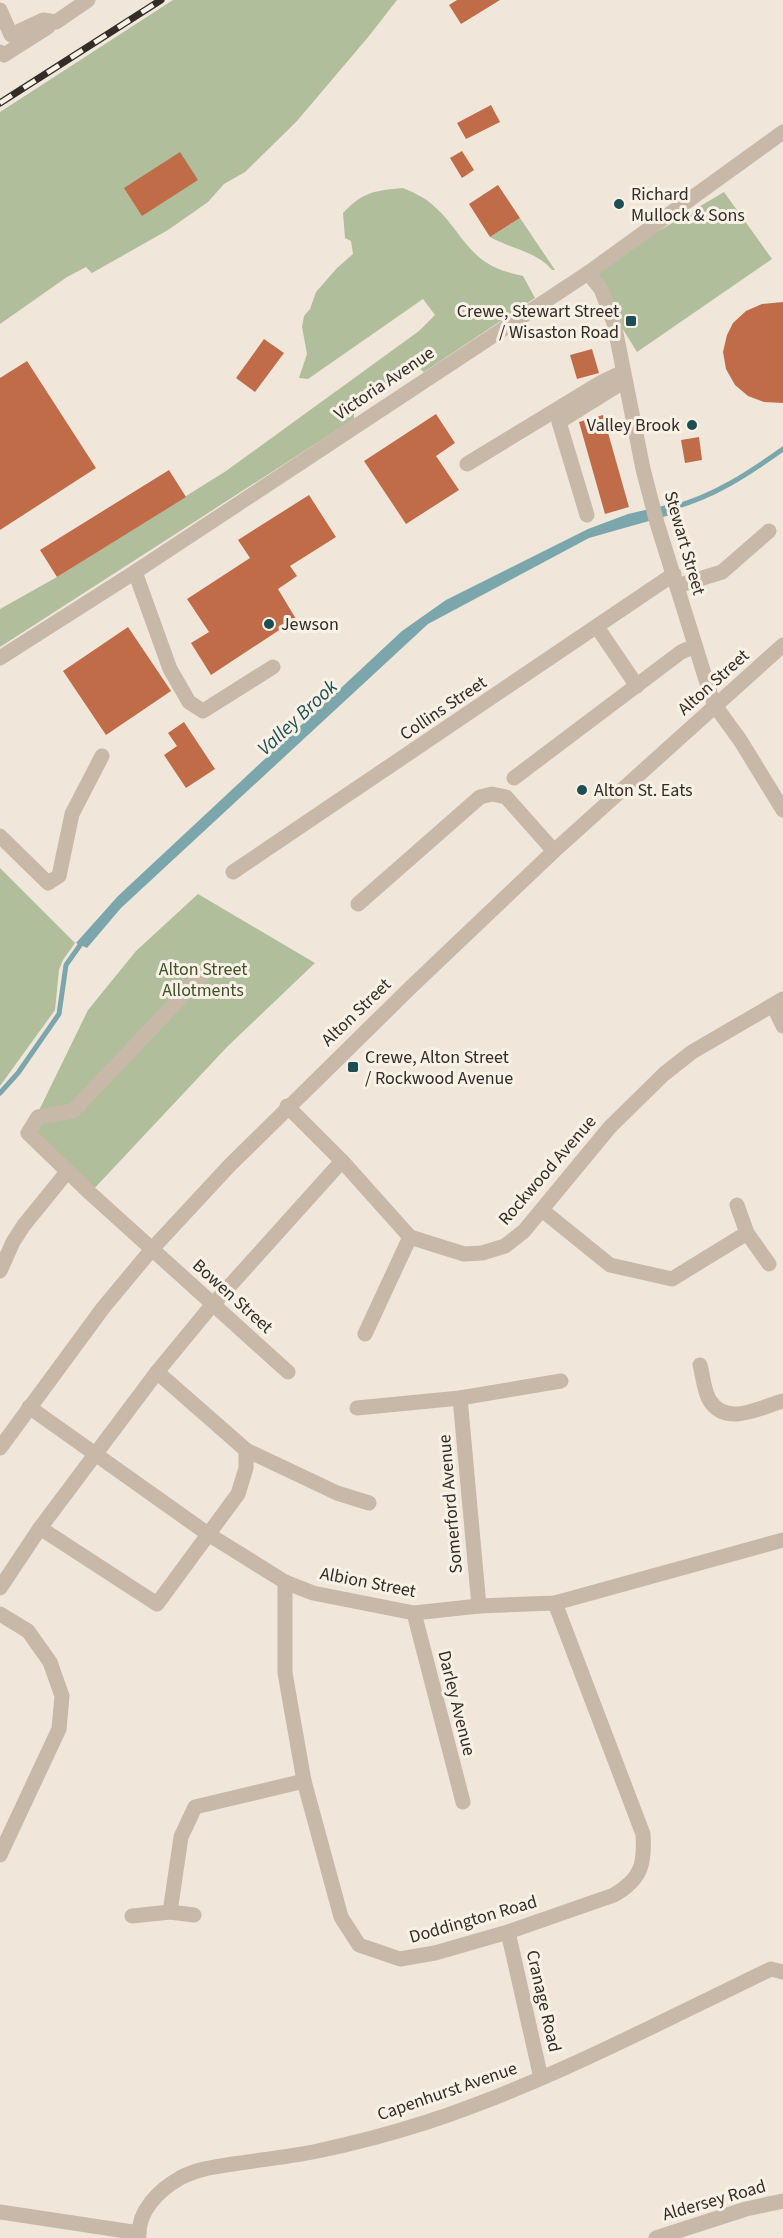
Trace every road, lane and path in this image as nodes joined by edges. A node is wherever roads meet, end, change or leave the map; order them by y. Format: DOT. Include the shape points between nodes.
graph roads {
  1 [pos="88,0"];
  2 [pos="0,10"];
  3 [pos="56,22"];
  4 [pos="0,52"];
  5 [pos="783,132"];
  6 [pos="588,273"];
  7 [pos="624,376"];
  8 [pos="467,464"];
  9 [pos="587,515"];
  10 [pos="769,531"];
  11 [pos="135,572"];
  12 [pos="675,580"];
  13 [pos="597,627"];
  14 [pos="783,645"];
  15 [pos="695,646"];
  16 [pos="0,658"];
  17 [pos="273,666"];
  18 [pos="637,686"];
  19 [pos="716,707"];
  20 [pos="102,756"];
  21 [pos="514,778"];
  22 [pos="782,804"];
  23 [pos="0,836"];
  24 [pos="554,851"];
  25 [pos="233,872"];
  26 [pos="358,904"];
  27 [pos="206,971"];
  28 [pos="778,1002"];
  29 [pos="783,1026"];
  30 [pos="287,1106"];
  31 [pos="342,1161"];
  32 [pos="67,1172"];
  33 [pos="737,1205"];
  34 [pos="542,1210"];
  35 [pos="747,1233"];
  36 [pos="410,1237"];
  37 [pos="152,1249"];
  38 [pos="769,1264"];
  39 [pos="0,1270"];
  40 [pos="213,1304"];
  41 [pos="365,1335"];
  42 [pos="700,1365"];
  43 [pos="157,1372"];
  44 [pos="288,1372"];
  45 [pos="561,1381"];
  46 [pos="460,1398"];
  47 [pos="783,1401"];
  48 [pos="29,1407"];
  49 [pos="357,1408"];
  50 [pos="0,1448"];
  51 [pos="246,1450"];
  52 [pos="95,1454"];
  53 [pos="369,1503"];
  54 [pos="40,1528"];
  55 [pos="208,1534"];
  56 [pos="783,1540"];
  57 [pos="285,1582"];
  58 [pos="0,1588"];
  59 [pos="555,1603"];
  60 [pos="479,1606"];
  61 [pos="414,1613"];
  62 [pos="0,1614"];
  63 [pos="304,1781"];
  64 [pos="463,1802"];
  65 [pos="0,1855"];
  66 [pos="170,1912"];
  67 [pos="194,1915"];
  68 [pos="132,1916"];
  69 [pos="508,1932"];
  70 [pos="783,1972"];
  71 [pos="542,2078"];
  72 [pos="783,2201"];
  73 [pos="0,2212"];
  74 [pos="139,2236"];
  75 [pos="656,2238"];
  1 -- 3 [label="street"];
  2 -- 3 [label="street" via="11,35 43,20"];
  3 -- 4 [label="street" via="4,55"];
  5 -- 6 [label="street, Victoria Avenue"];
  6 -- 7 [label="street, Stewart Street" via="609,307"];
  6 -- 11 [label="street, Victoria Avenue"];
  7 -- 8 [label="street" via="602,382"];
  7 -- 9 [label="street" via="559,422"];
  7 -- 12 [label="street, Stewart Street" via="651,499"];
  10 -- 12 [label="street, Collins Street" via="722,572"];
  11 -- 16 [label="street, Victoria Avenue"];
  11 -- 17 [label="street" via="162,651 189,702 203,711"];
  12 -- 13 [label="street, Collins Street"];
  12 -- 15 [label="street, Stewart Street"];
  13 -- 18 [label="street"];
  13 -- 25 [label="street, Collins Street"];
  14 -- 19 [label="street, Alton Street"];
  15 -- 18 [label="street" via="681,652"];
  15 -- 19 [label="street, Stewart Street"];
  18 -- 21 [label="street"];
  19 -- 22 [label="street, Stewart Street"];
  19 -- 24 [label="street, Alton Street"];
  20 -- 23 [label="street" via="72,814 60,876 48,883"];
  24 -- 26 [label="street" via="506,797 480,797"];
  24 -- 30 [label="street, Alton Street"];
  27 -- 32 [label="street, Bowen Street" via="74,1111 38,1116 28,1133"];
  28 -- 29 [label="street"];
  28 -- 34 [label="street, Rockwood Avenue" via="692,1052 664,1074 610,1127"];
  30 -- 31 [label="street"];
  30 -- 37 [label="street, Alton Street"];
  31 -- 36 [label="street"];
  31 -- 40 [label="street"];
  32 -- 37 [label="street, Bowen Street"];
  32 -- 39 [label="street" via="24,1225"];
  33 -- 35 [label="street"];
  34 -- 35 [label="street" via="610,1265 672,1279"];
  34 -- 36 [label="street, Rockwood Avenue" via="515,1239 482,1253 464,1254"];
  35 -- 38 [label="street"];
  36 -- 41 [label="street"];
  37 -- 40 [label="street, Bowen Street"];
  37 -- 48 [label="street, Alton Street"];
  40 -- 43 [label="street"];
  40 -- 44 [label="street, Bowen Street"];
  42 -- 47 [label="street" via="709,1400 722,1413 736,1415"];
  43 -- 51 [label="street"];
  43 -- 52 [label="street"];
  45 -- 46 [label="street"];
  46 -- 49 [label="street"];
  46 -- 60 [label="street, Somerford Avenue"];
  48 -- 50 [label="street, Alton Street"];
  48 -- 52 [label="street, Albion Street"];
  51 -- 53 [label="street" via="337,1493"];
  51 -- 55 [label="street" via="246,1468 238,1494"];
  52 -- 54 [label="street"];
  52 -- 55 [label="street, Albion Street"];
  54 -- 55 [label="street" via="157,1604"];
  54 -- 58 [label="street"];
  55 -- 57 [label="street, Albion Street"];
  56 -- 59 [label="street, Albion Street"];
  57 -- 61 [label="street, Albion Street" via="313,1593"];
  57 -- 63 [label="street, Doddington Road" via="285,1673"];
  59 -- 60 [label="street, Albion Street"];
  59 -- 69 [label="street, Doddington Road" via="643,1834 645,1856 629,1887"];
  60 -- 61 [label="street, Albion Street"];
  61 -- 64 [label="street, Darley Avenue"];
  62 -- 65 [label="street" via="28,1631 50,1662 62,1696 58,1729"];
  63 -- 66 [label="street" via="195,1807 181,1837"];
  63 -- 69 [label="street, Doddington Road" via="341,1917 359,1945 400,1959"];
  66 -- 67 [label="street"];
  66 -- 68 [label="street"];
  69 -- 71 [label="street, Cranage Road"];
  70 -- 71 [label="street, Capenhurst Avenue" via="771,1969"];
  71 -- 74 [label="street, Capenhurst Avenue" via="372,2138 191,2172 153,2198"];
  72 -- 75 [label="street, Aldersey Road"];
  73 -- 74 [label="street"];
}
